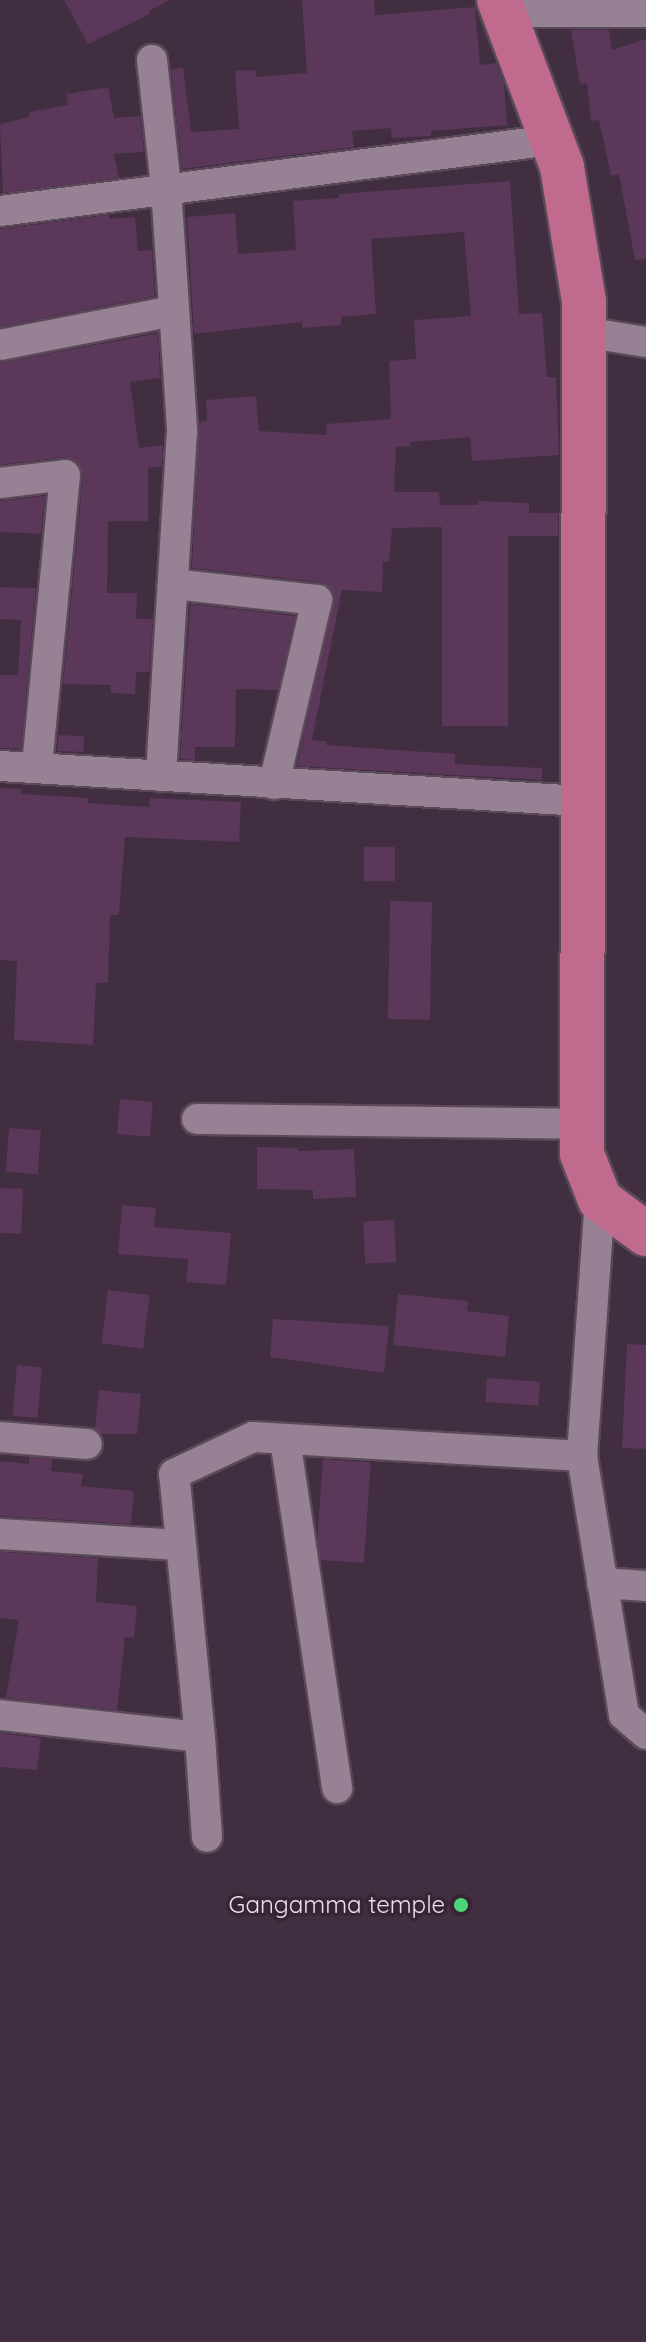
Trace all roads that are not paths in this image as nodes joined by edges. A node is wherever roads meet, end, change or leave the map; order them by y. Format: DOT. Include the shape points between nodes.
graph roads {
  1 [pos="501,6"];
  2 [pos="646,12"];
  3 [pos="152,60"];
  4 [pos="552,140"];
  5 [pos="166,187"];
  6 [pos="0,211"];
  7 [pos="174,311"];
  8 [pos="584,332"];
  9 [pos="646,342"];
  10 [pos="0,345"];
  11 [pos="0,483"];
  12 [pos="173,584"];
  13 [pos="0,766"];
  14 [pos="37,768"];
  15 [pos="161,776"];
  16 [pos="274,784"];
  17 [pos="583,801"];
  18 [pos="197,1119"];
  19 [pos="582,1124"];
  20 [pos="600,1200"];
  21 [pos="646,1234"];
  22 [pos="0,1437"];
  23 [pos="285,1439"];
  24 [pos="87,1444"];
  25 [pos="582,1456"];
  26 [pos="0,1534"];
  27 [pos="181,1545"];
  28 [pos="602,1583"];
  29 [pos="646,1586"];
  30 [pos="0,1715"];
  31 [pos="646,1734"];
  32 [pos="200,1737"];
  33 [pos="337,1788"];
  34 [pos="207,1837"];
  1 -- 2 [label="street"];
  1 -- 4 [label="main road"];
  3 -- 5 [label="street"];
  4 -- 5 [label="street"];
  4 -- 8 [label="main road" via="562,167"];
  5 -- 6 [label="street"];
  5 -- 7 [label="street"];
  7 -- 10 [label="street"];
  7 -- 12 [label="street" via="182,431"];
  8 -- 9 [label="street"];
  8 -- 17 [label="main road"];
  11 -- 14 [label="street" via="65,475"];
  12 -- 15 [label="street"];
  12 -- 16 [label="street" via="317,600"];
  13 -- 14 [label="street"];
  14 -- 15 [label="street"];
  15 -- 16 [label="street"];
  16 -- 17 [label="street"];
  17 -- 19 [label="main road"];
  18 -- 19 [label="street"];
  19 -- 20 [label="main road" via="582,1154"];
  20 -- 21 [label="main road"];
  20 -- 25 [label="street"];
  22 -- 24 [label="street"];
  23 -- 25 [label="street"];
  23 -- 27 [label="street" via="253,1437 174,1474"];
  23 -- 33 [label="street"];
  25 -- 28 [label="street"];
  26 -- 27 [label="street"];
  27 -- 32 [label="street"];
  28 -- 29 [label="street"];
  28 -- 31 [label="street" via="624,1715"];
  30 -- 32 [label="street"];
  32 -- 34 [label="street"];
}
